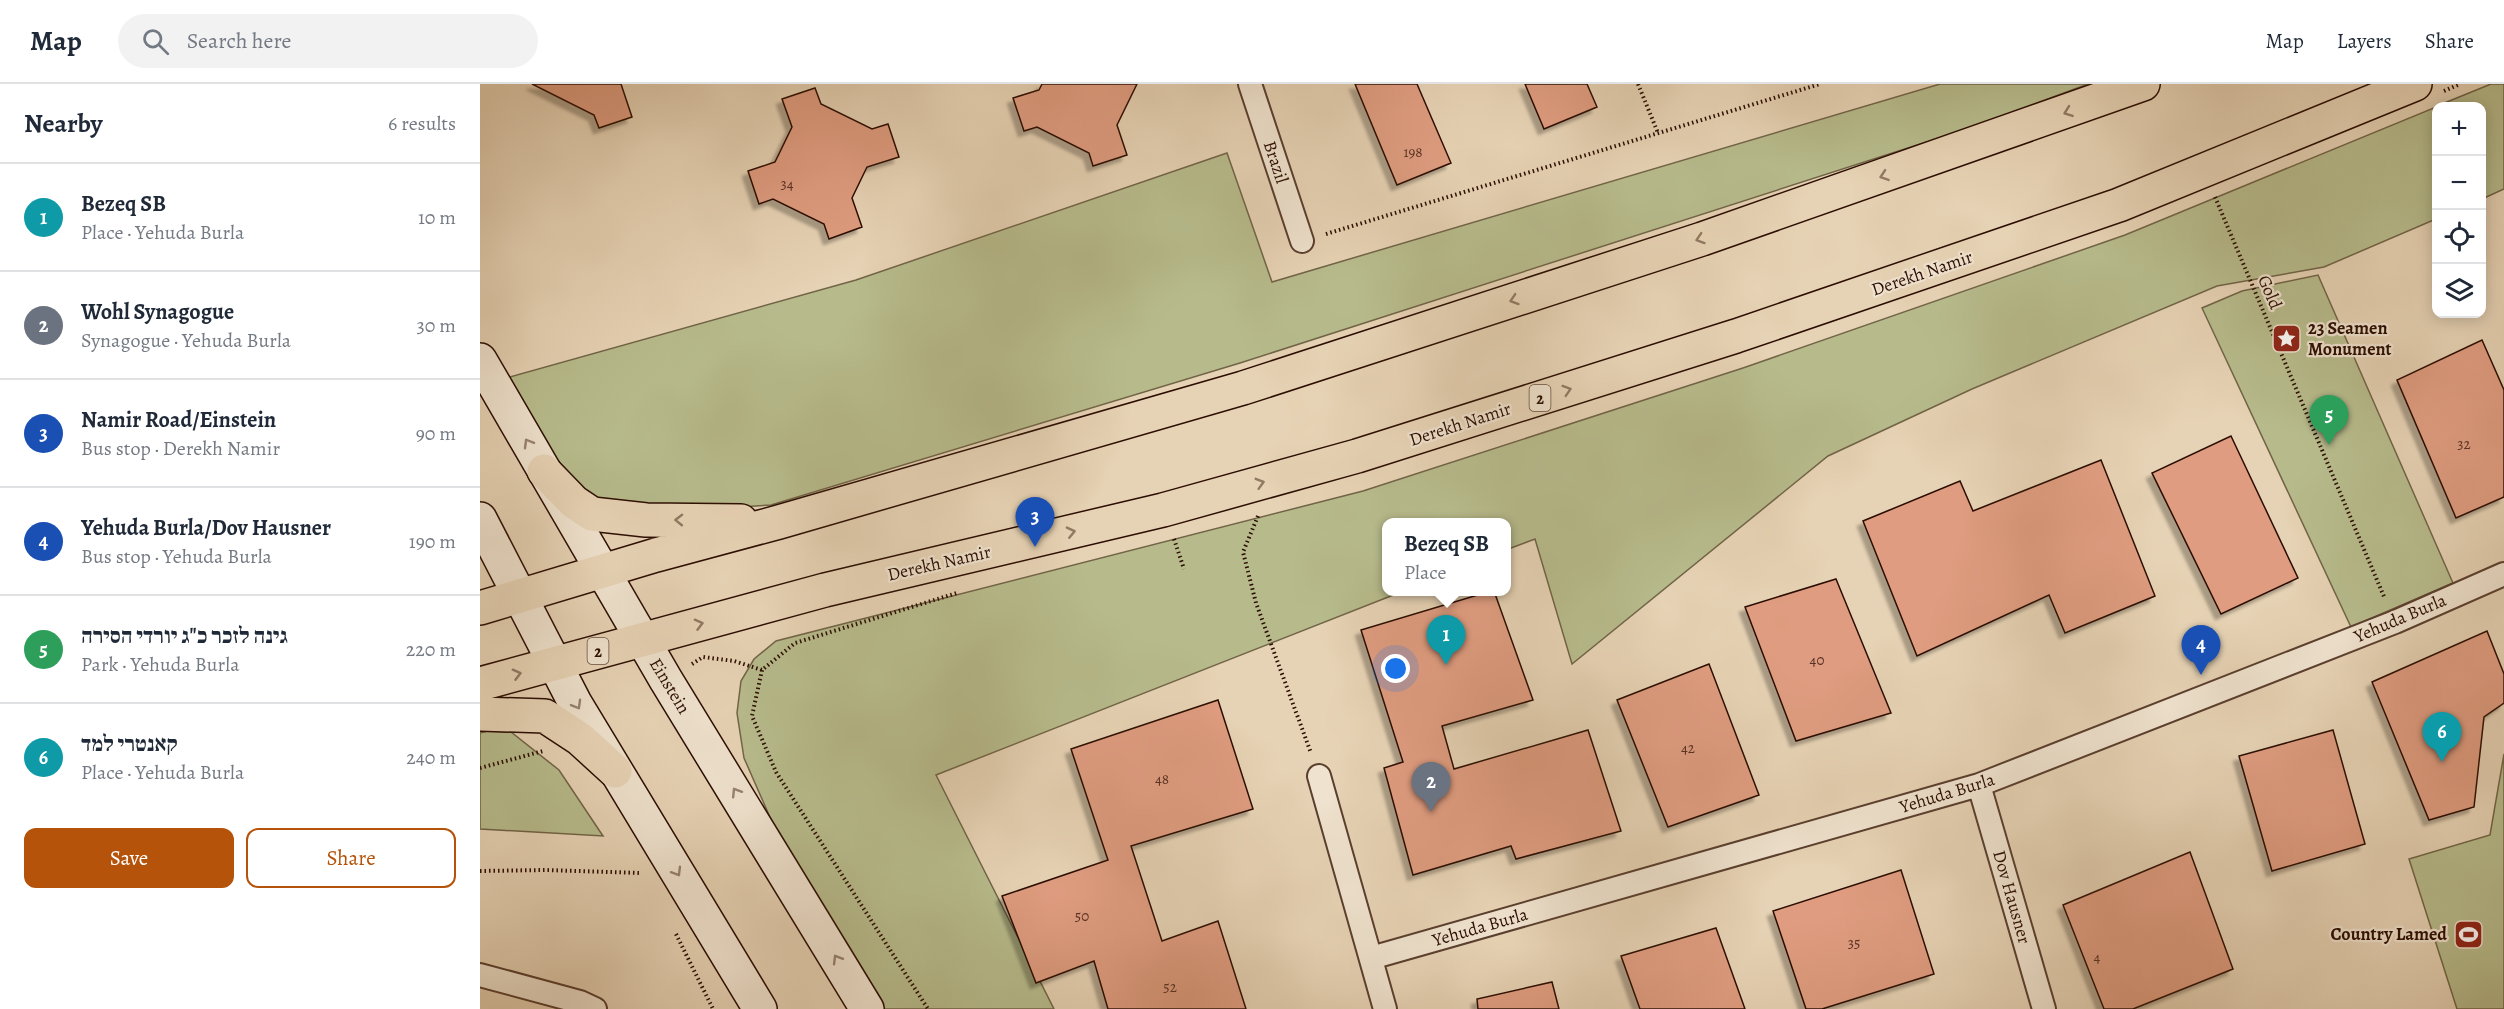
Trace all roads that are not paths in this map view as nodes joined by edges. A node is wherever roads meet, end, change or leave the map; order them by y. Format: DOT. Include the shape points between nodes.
graph roads {
  1 [pos="1250,84"];
  2 [pos="2143,84"];
  3 [pos="2415,84"];
  4 [pos="1302,241"];
  5 [pos="480,360"];
  6 [pos="544,471"];
  7 [pos="480,519"];
  8 [pos="779,522"];
  9 [pos="603,571"];
  10 [pos="2504,574"];
  11 [pos="521,597"];
  12 [pos="480,608"];
  13 [pos="642,639"];
  14 [pos="554,664"];
  15 [pos="480,684"];
  16 [pos="480,714"];
  17 [pos="615,771"];
  18 [pos="1319,776"];
  19 [pos="1979,785"];
  20 [pos="1371,958"];
  21 [pos="480,975"];
  22 [pos="595,1009"];
  23 [pos="760,1009"];
  24 [pos="867,1009"];
  25 [pos="1385,1009"];
  26 [pos="2044,1009"];
  1 -- 4 [label="street, Brazil"];
  2 -- 8 [label="highway, one-way" via="1702,239 1243,388"];
  13 -- 3 [label="highway, Derekh Namir / 2, one-way" via="825,590 1163,510 1357,456 1736,336 2119,205"];
  6 -- 5 [label="street, Einstein, one-way"];
  8 -- 6 [label="highway, one-way" via="646,520 592,514 574,502"];
  6 -- 9 [label="street, Einstein"];
  7 -- 11 [label="street"];
  8 -- 9 [label="highway"];
  9 -- 11 [label="highway"];
  9 -- 13 [label="street, Einstein"];
  10 -- 19 [label="street, Yehuda Burla" via="2395,622"];
  11 -- 12 [label="highway"];
  11 -- 14 [label="street"];
  13 -- 14 [label="highway, Derekh Namir / 2"];
  24 -- 13 [label="street, Einstein, one-way"];
  15 -- 14 [label="highway, Derekh Namir / 2, one-way"];
  14 -- 17 [label="street, one-way"];
  16 -- 17 [label="highway" via="544,716 580,739"];
  17 -- 23 [label="street, one-way"];
  18 -- 20 [label="street"];
  19 -- 20 [label="street, Yehuda Burla"];
  19 -- 26 [label="street, Dov Hausner"];
  20 -- 25 [label="street"];
  21 -- 22 [label="street"];
}
